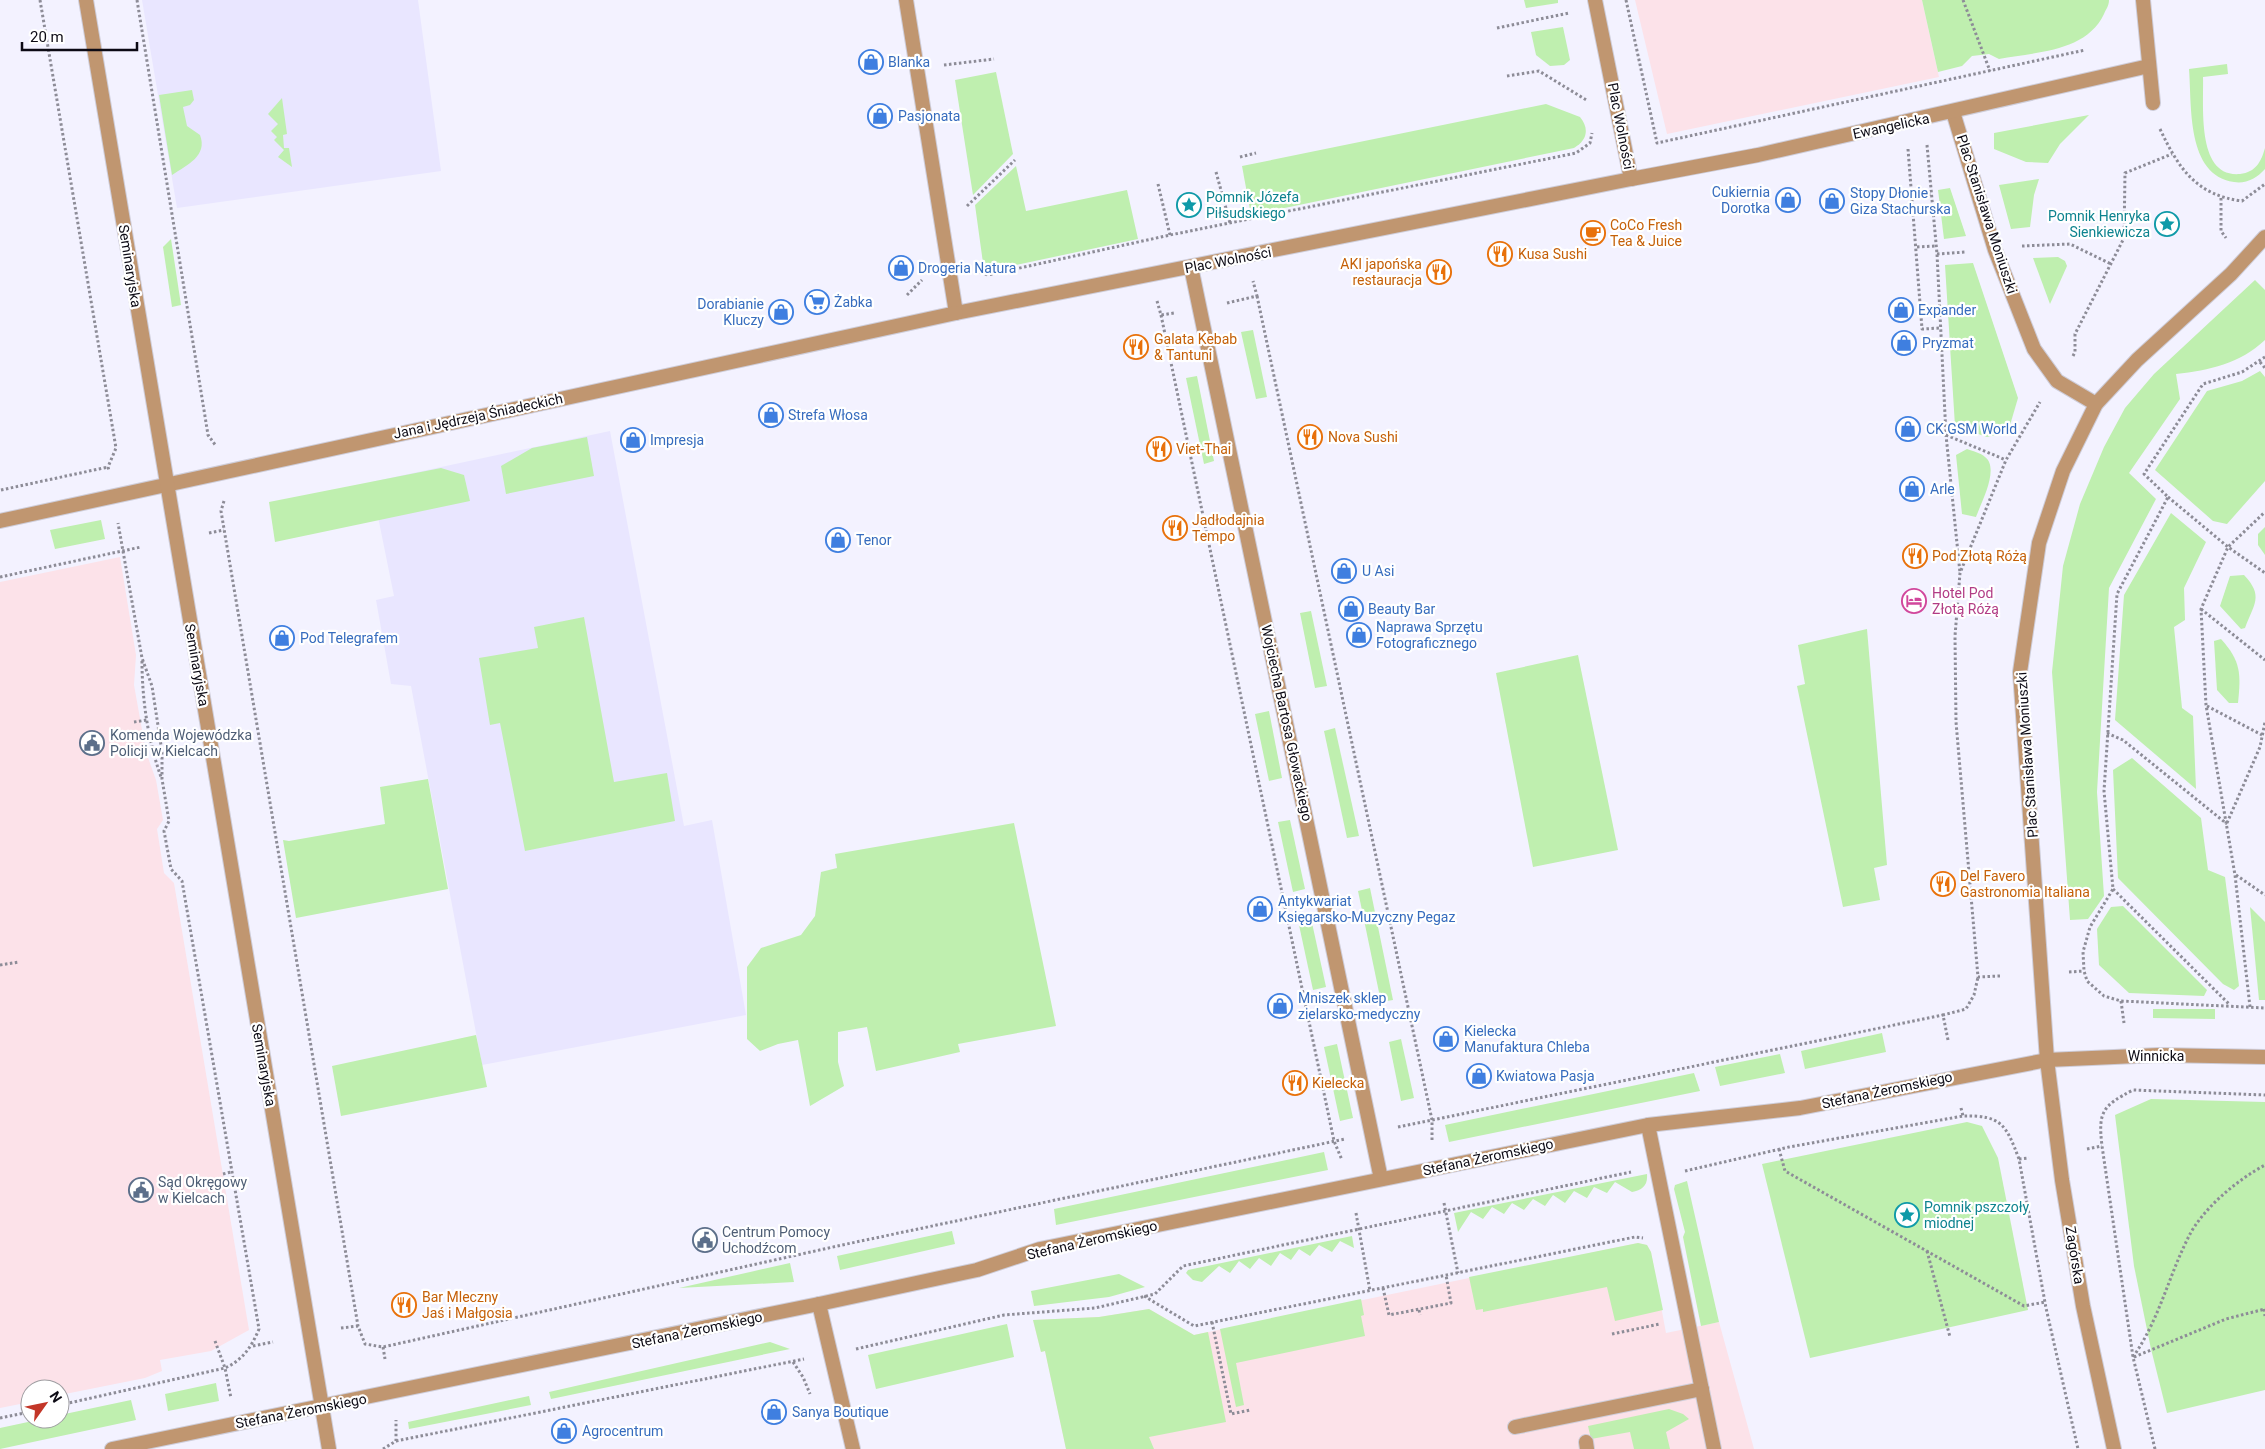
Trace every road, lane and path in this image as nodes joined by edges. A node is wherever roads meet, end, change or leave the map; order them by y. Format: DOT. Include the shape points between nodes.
graph roads {
  1 [pos="40,0"];
  2 [pos="86,0"];
  3 [pos="137,0"];
  4 [pos="906,0"];
  5 [pos="1595,0"];
  6 [pos="1626,0"];
  7 [pos="1963,0"];
  8 [pos="2143,0"];
  9 [pos="1569,6"];
  10 [pos="1570,13"];
  11 [pos="1572,22"];
  12 [pos="1497,28"];
  13 [pos="2088,49"];
  14 [pos="942,56"];
  15 [pos="994,60"];
  16 [pos="944,66"];
  17 [pos="2149,66"];
  18 [pos="1990,71"];
  19 [pos="945,75"];
  20 [pos="1507,76"];
  21 [pos="1587,92"];
  22 [pos="1589,101"];
  23 [pos="2153,103"];
  24 [pos="1590,109"];
  25 [pos="1953,112"];
  26 [pos="1593,129"];
  27 [pos="1927,142"];
  28 [pos="1908,146"];
  29 [pos="1256,153"];
  30 [pos="1240,157"];
  31 [pos="1015,160"];
  32 [pos="1216,172"];
  33 [pos="1632,179"];
  34 [pos="1158,184"];
  35 [pos="2265,184"];
  36 [pos="1931,194"];
  37 [pos="1913,196"];
  38 [pos="964,197"];
  39 [pos="2221,198"];
  40 [pos="966,207"];
  41 [pos="968,216"];
  42 [pos="1230,223"];
  43 [pos="1170,235"];
  44 [pos="2265,237"];
  45 [pos="2026,245"];
  46 [pos="1936,246"];
  47 [pos="2232,246"];
  48 [pos="1917,248"];
  49 [pos="975,261"];
  50 [pos="2111,264"];
  51 [pos="1191,267"];
  52 [pos="928,273"];
  53 [pos="1256,296"];
  54 [pos="902,298"];
  55 [pos="1157,299"];
  56 [pos="1179,312"];
  57 [pos="956,313"];
  58 [pos="1161,316"];
  59 [pos="1941,328"];
  60 [pos="2265,357"];
  61 [pos="2260,362"];
  62 [pos="2265,368"];
  63 [pos="2096,404"];
  64 [pos="1946,435"];
  65 [pos="225,444"];
  66 [pos="2006,460"];
  67 [pos="166,484"];
  68 [pos="0,490"];
  69 [pos="226,496"];
  70 [pos="2168,497"];
  71 [pos="2265,512"];
  72 [pos="118,519"];
  73 [pos="0,521"];
  74 [pos="224,530"];
  75 [pos="209,533"];
  76 [pos="141,546"];
  77 [pos="2228,547"];
  78 [pos="123,550"];
  79 [pos="1960,573"];
  80 [pos="2265,573"];
  81 [pos="0,577"];
  82 [pos="2201,609"];
  83 [pos="142,658"];
  84 [pos="2265,660"];
  85 [pos="2206,705"];
  86 [pos="147,720"];
  87 [pos="134,722"];
  88 [pos="2265,722"];
  89 [pos="2107,732"];
  90 [pos="2262,735"];
  91 [pos="162,779"];
  92 [pos="2227,824"];
  93 [pos="2236,874"];
  94 [pos="2113,889"];
  95 [pos="2265,894"];
  96 [pos="19,962"];
  97 [pos="0,965"];
  98 [pos="2084,971"];
  99 [pos="2069,972"];
  100 [pos="1978,977"];
  101 [pos="2121,1001"];
  102 [pos="2230,1005"];
  103 [pos="2250,1007"];
  104 [pos="2265,1008"];
  105 [pos="1944,1015"];
  106 [pos="2124,1023"];
  107 [pos="1948,1040"];
  108 [pos="2265,1057"];
  109 [pos="2047,1060"];
  110 [pos="2265,1095"];
  111 [pos="1962,1108"];
  112 [pos="1963,1116"];
  113 [pos="1432,1120"];
  114 [pos="1648,1125"];
  115 [pos="1396,1127"];
  116 [pos="1350,1138"];
  117 [pos="1334,1141"];
  118 [pos="1432,1144"];
  119 [pos="2102,1146"];
  120 [pos="2087,1149"];
  121 [pos="1779,1150"];
  122 [pos="2029,1158"];
  123 [pos="2019,1159"];
  124 [pos="2265,1165"];
  125 [pos="1346,1168"];
  126 [pos="232,1172"];
  127 [pos="1633,1172"];
  128 [pos="1680,1172"];
  129 [pos="223,1174"];
  130 [pos="1381,1179"];
  131 [pos="1444,1203"];
  132 [pos="1445,1211"];
  133 [pos="1357,1221"];
  134 [pos="1359,1228"];
  135 [pos="1646,1239"];
  136 [pos="1926,1250"];
  137 [pos="1458,1273"];
  138 [pos="1446,1275"];
  139 [pos="1383,1288"];
  140 [pos="1370,1291"];
  141 [pos="1144,1296"];
  142 [pos="2045,1302"];
  143 [pos="819,1304"];
  144 [pos="2264,1309"];
  145 [pos="1419,1310"];
  146 [pos="1420,1315"];
  147 [pos="2265,1316"];
  148 [pos="1212,1322"];
  149 [pos="1665,1323"];
  150 [pos="358,1326"];
  151 [pos="341,1328"];
  152 [pos="1612,1334"];
  153 [pos="1950,1337"];
  154 [pos="216,1341"];
  155 [pos="273,1342"];
  156 [pos="252,1346"];
  157 [pos="383,1347"];
  158 [pos="853,1350"];
  159 [pos="2134,1357"];
  160 [pos="385,1359"];
  161 [pos="805,1359"];
  162 [pos="225,1368"];
  163 [pos="1702,1389"];
  164 [pos="232,1400"];
  165 [pos="70,1403"];
  166 [pos="322,1407"];
  167 [pos="1250,1410"];
  168 [pos="20,1414"];
  169 [pos="0,1418"];
  170 [pos="396,1420"];
  171 [pos="1515,1427"];
  172 [pos="396,1441"];
  173 [pos="112,1449"];
  174 [pos="329,1449"];
  175 [pos="383,1449"];
  176 [pos="853,1449"];
  177 [pos="1714,1449"];
  178 [pos="2078,1449"];
  179 [pos="2114,1449"];
  180 [pos="2155,1449"];
  1 -- 68 [label="path" via="116,448 108,467"];
  2 -- 67 [label="street, Seminaryjska"];
  3 -- 65 [label="path" via="208,435 216,446"];
  4 -- 57 [label="street"];
  5 -- 33 [label="street, Plac Wolności"];
  6 -- 18 [label="path" via="1656,142"];
  7 -- 18 [label="path"];
  8 -- 17 [label="street"];
  9 -- 10 [label="path"];
  10 -- 11 [label="path"];
  10 -- 12 [label="path"];
  13 -- 18 [label="path"];
  14 -- 16 [label="path"];
  15 -- 16 [label="path"];
  16 -- 19 [label="path"];
  17 -- 23 [label="street"];
  17 -- 25 [label="street, Ewangelicka"];
  20 -- 22 [label="path" via="1539,71"];
  21 -- 22 [label="path"];
  22 -- 24 [label="path"];
  23 -- 39 [label="path" via="2172,154 2196,183"];
  25 -- 33 [label="street, Ewangelicka"];
  25 -- 63 [label="street, Plac Stanisława Moniuszki" via="1995,250 2034,349 2057,382"];
  26 -- 42 [label="path" via="1590,143 1576,153"];
  27 -- 36 [label="path"];
  28 -- 37 [label="path"];
  29 -- 30 [label="path"];
  31 -- 40 [label="path"];
  32 -- 42 [label="path"];
  33 -- 51 [label="street, Plac Wolności"];
  34 -- 43 [label="path"];
  35 -- 39 [label="path" via="2242,201"];
  36 -- 37 [label="path"];
  36 -- 46 [label="path"];
  37 -- 48 [label="path"];
  38 -- 40 [label="path"];
  39 -- 47 [label="path" via="2220,231"];
  40 -- 41 [label="path"];
  42 -- 43 [label="path"];
  43 -- 49 [label="path" via="988,275 982,273"];
  44 -- 63 [label="street, Plac Stanisława Moniuszki"];
  45 -- 50 [label="path" via="2070,244"];
  46 -- 48 [label="path"];
  46 -- 59 [label="path"];
  48 -- 59 [label="path" via="1922,329"];
  51 -- 57 [label="street, Plac Wolności"];
  51 -- 130 [label="street, Wojciecha Bartosa Głowackiego"];
  52 -- 54 [label="path" via="913,291"];
  53 -- 113 [label="path"];
  55 -- 58 [label="path"];
  56 -- 58 [label="path"];
  57 -- 67 [label="street, Jana i Jędrzeja Śniadeckich"];
  58 -- 117 [label="path"];
  59 -- 64 [label="path"];
  60 -- 61 [label="path"];
  61 -- 62 [label="path"];
  61 -- 70 [label="path" via="2242,372 2203,384 2144,474"];
  63 -- 109 [label="street, Plac Stanisława Moniuszki" via="2063,471 2039,543 2020,672"];
  64 -- 66 [label="path"];
  64 -- 79 [label="path"];
  67 -- 73 [label="street, Jana i Jędrzeja Śniadeckich"];
  67 -- 166 [label="street, Seminaryjska"];
  69 -- 74 [label="path" via="221,511"];
  70 -- 77 [label="path"];
  70 -- 89 [label="path" via="2117,594"];
  71 -- 77 [label="path"];
  72 -- 78 [label="path"];
  74 -- 75 [label="path"];
  74 -- 150 [label="path"];
  76 -- 78 [label="path"];
  77 -- 80 [label="path"];
  77 -- 82 [label="path"];
  78 -- 81 [label="path"];
  78 -- 83 [label="path"];
  82 -- 84 [label="path"];
  82 -- 85 [label="path"];
  83 -- 86 [label="path"];
  83 -- 91 [label="path" via="152,686 162,752"];
  85 -- 90 [label="path"];
  85 -- 92 [label="path"];
  86 -- 87 [label="path"];
  86 -- 91 [label="path" via="152,750"];
  88 -- 90 [label="path"];
  89 -- 92 [label="path" via="2123,740"];
  89 -- 94 [label="path" via="2104,791"];
  90 -- 92 [label="path" via="2260,748"];
  91 -- 126 [label="path" via="169,821 164,831 171,869 182,880"];
  92 -- 93 [label="path"];
  93 -- 95 [label="path"];
  93 -- 103 [label="path"];
  94 -- 98 [label="path" via="2090,928 2083,952"];
  94 -- 102 [label="path"];
  96 -- 97 [label="path"];
  98 -- 99 [label="path"];
  98 -- 101 [label="path" via="2087,981 2095,989 2104,996"];
  100 -- 105 [label="path" via="1974,995 1966,1009"];
  101 -- 102 [label="path"];
  101 -- 106 [label="path"];
  102 -- 103 [label="path"];
  103 -- 104 [label="path"];
  105 -- 107 [label="path"];
  105 -- 113 [label="path"];
  108 -- 109 [label="street, Winnicka"];
  109 -- 114 [label="street, Stefana Żeromskiego" via="1800,1108"];
  109 -- 179 [label="street, Zagórska" via="2062,1180 2083,1306"];
  110 -- 119 [label="path" via="2133,1090 2114,1099 2102,1114"];
  111 -- 112 [label="path"];
  112 -- 121 [label="path"];
  112 -- 123 [label="path" via="1992,1118 2011,1139"];
  113 -- 115 [label="path"];
  113 -- 118 [label="path"];
  114 -- 130 [label="street, Stefana Żeromskiego"];
  114 -- 163 [label="street"];
  116 -- 117 [label="path"];
  117 -- 125 [label="path"];
  117 -- 157 [label="path" via="842,1245"];
  119 -- 120 [label="path"];
  119 -- 159 [label="path"];
  121 -- 128 [label="path"];
  121 -- 136 [label="path" via="1786,1171"];
  122 -- 123 [label="path"];
  123 -- 142 [label="path"];
  124 -- 159 [label="path" via="2246,1175 2212,1205 2188,1237 2148,1336"];
  126 -- 129 [label="path"];
  126 -- 156 [label="path" via="259,1329"];
  127 -- 132 [label="path"];
  130 -- 143 [label="street, Stefana Żeromskiego" via="1040,1249 977,1270"];
  131 -- 132 [label="path"];
  132 -- 134 [label="path"];
  132 -- 137 [label="path"];
  133 -- 134 [label="path"];
  134 -- 140 [label="path"];
  134 -- 141 [label="path" via="1183,1266 1155,1294"];
  135 -- 137 [label="path" via="1634,1237"];
  136 -- 142 [label="path" via="2024,1306"];
  136 -- 153 [label="path"];
  137 -- 138 [label="path"];
  138 -- 139 [label="path"];
  138 -- 145 [label="path" via="1452,1303"];
  139 -- 140 [label="path"];
  139 -- 145 [label="path" via="1389,1315"];
  140 -- 148 [label="path"];
  141 -- 148 [label="path" via="1194,1326"];
  141 -- 158 [label="path" via="1095,1308 1004,1315"];
  142 -- 178 [label="path"];
  143 -- 166 [label="street, Stefana Żeromskiego"];
  143 -- 176 [label="street"];
  144 -- 147 [label="path"];
  144 -- 159 [label="path" via="2226,1319"];
  145 -- 146 [label="path"];
  148 -- 167 [label="path" via="1231,1414"];
  149 -- 152 [label="path"];
  150 -- 151 [label="path"];
  150 -- 157 [label="path" via="365,1344"];
  154 -- 162 [label="path"];
  155 -- 156 [label="path"];
  156 -- 162 [label="path" via="236,1363"];
  157 -- 160 [label="path"];
  159 -- 180 [label="path"];
  161 -- 172 [label="path"];
  162 -- 164 [label="path"];
  162 -- 165 [label="path"];
  163 -- 171 [label="street"];
  163 -- 177 [label="street"];
  166 -- 173 [label="street, Stefana Żeromskiego"];
  166 -- 174 [label="street, Seminaryjska"];
  168 -- 169 [label="path"];
  170 -- 172 [label="path"];
  172 -- 175 [label="path"];
}
